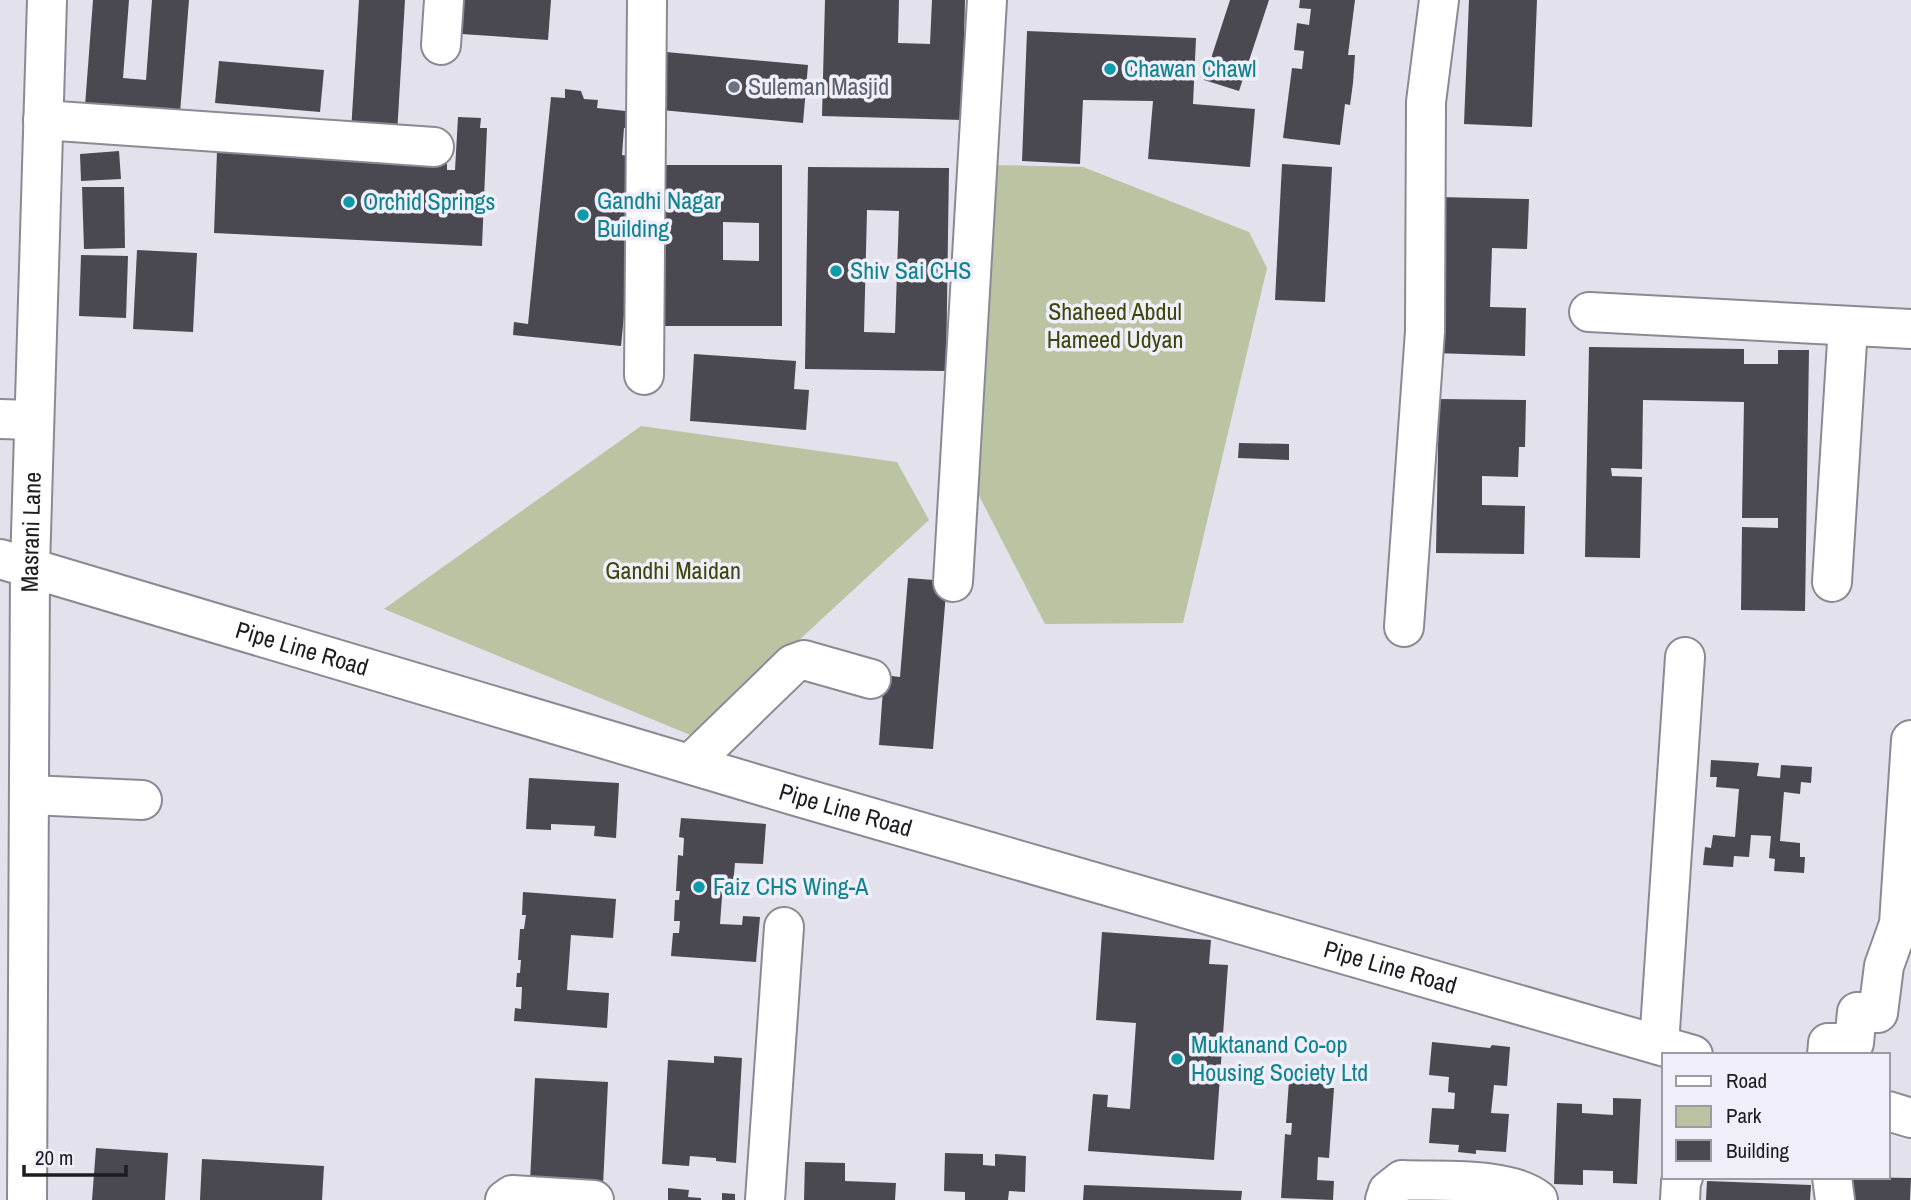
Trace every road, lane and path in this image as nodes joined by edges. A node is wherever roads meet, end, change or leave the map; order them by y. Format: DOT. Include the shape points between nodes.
graph roads {
  1 [pos="47,0"];
  2 [pos="444,0"];
  3 [pos="647,0"];
  4 [pos="987,0"];
  5 [pos="1439,0"];
  6 [pos="441,44"];
  7 [pos="43,120"];
  8 [pos="435,147"];
  9 [pos="1589,312"];
  10 [pos="1848,326"];
  11 [pos="1911,329"];
  12 [pos="644,374"];
  13 [pos="17,419"];
  14 [pos="15,563"];
  15 [pos="953,582"];
  16 [pos="1832,582"];
  17 [pos="1404,627"];
  18 [pos="1685,657"];
  19 [pos="871,679"];
  20 [pos="1911,740"];
  21 [pos="690,764"];
  22 [pos="30,795"];
  23 [pos="142,800"];
  24 [pos="784,927"];
  25 [pos="15,1027"];
  26 [pos="1676,1050"];
  27 [pos="1827,1053"];
  28 [pos="1890,1112"];
  29 [pos="1911,1118"];
  30 [pos="1682,1179"];
  31 [pos="1832,1179"];
  32 [pos="27,1200"];
  33 [pos="505,1200"];
  34 [pos="594,1200"];
  35 [pos="765,1200"];
  36 [pos="1385,1200"];
  37 [pos="1538,1200"];
  38 [pos="1680,1200"];
  39 [pos="1835,1200"];
  1 -- 7 [label="street, Masrani Lane"];
  2 -- 6 [label="street"];
  3 -- 12 [label="street"];
  4 -- 15 [label="street"];
  5 -- 17 [label="street" via="1426,102 1425,331"];
  7 -- 8 [label="street"];
  7 -- 13 [label="street, Masrani Lane"];
  9 -- 10 [label="street"];
  10 -- 11 [label="street"];
  10 -- 16 [label="street"];
  13 -- 14 [label="street, Masrani Lane"];
  14 -- 21 [label="street, Pipe Line Road"];
  14 -- 22 [label="street, Masrani Lane"];
  18 -- 26 [label="street"];
  19 -- 21 [label="street" via="804,660 793,664"];
  20 -- 27 [label="street" via="1899,924 1884,966 1878,1013 1857,1013 1854,1044 1828,1043"];
  21 -- 26 [label="street, Pipe Line Road"];
  22 -- 23 [label="street"];
  22 -- 25 [label="street, Masrani Lane"];
  24 -- 35 [label="street"];
  25 -- 32 [label="street, Masrani Lane"];
  28 -- 29 [label="street"];
  30 -- 38 [label="street"];
  31 -- 39 [label="street"];
  33 -- 34 [label="street" via="512,1195"];
  36 -- 37 [label="street" via="1388,1191 1402,1180 1519,1189"];
}
